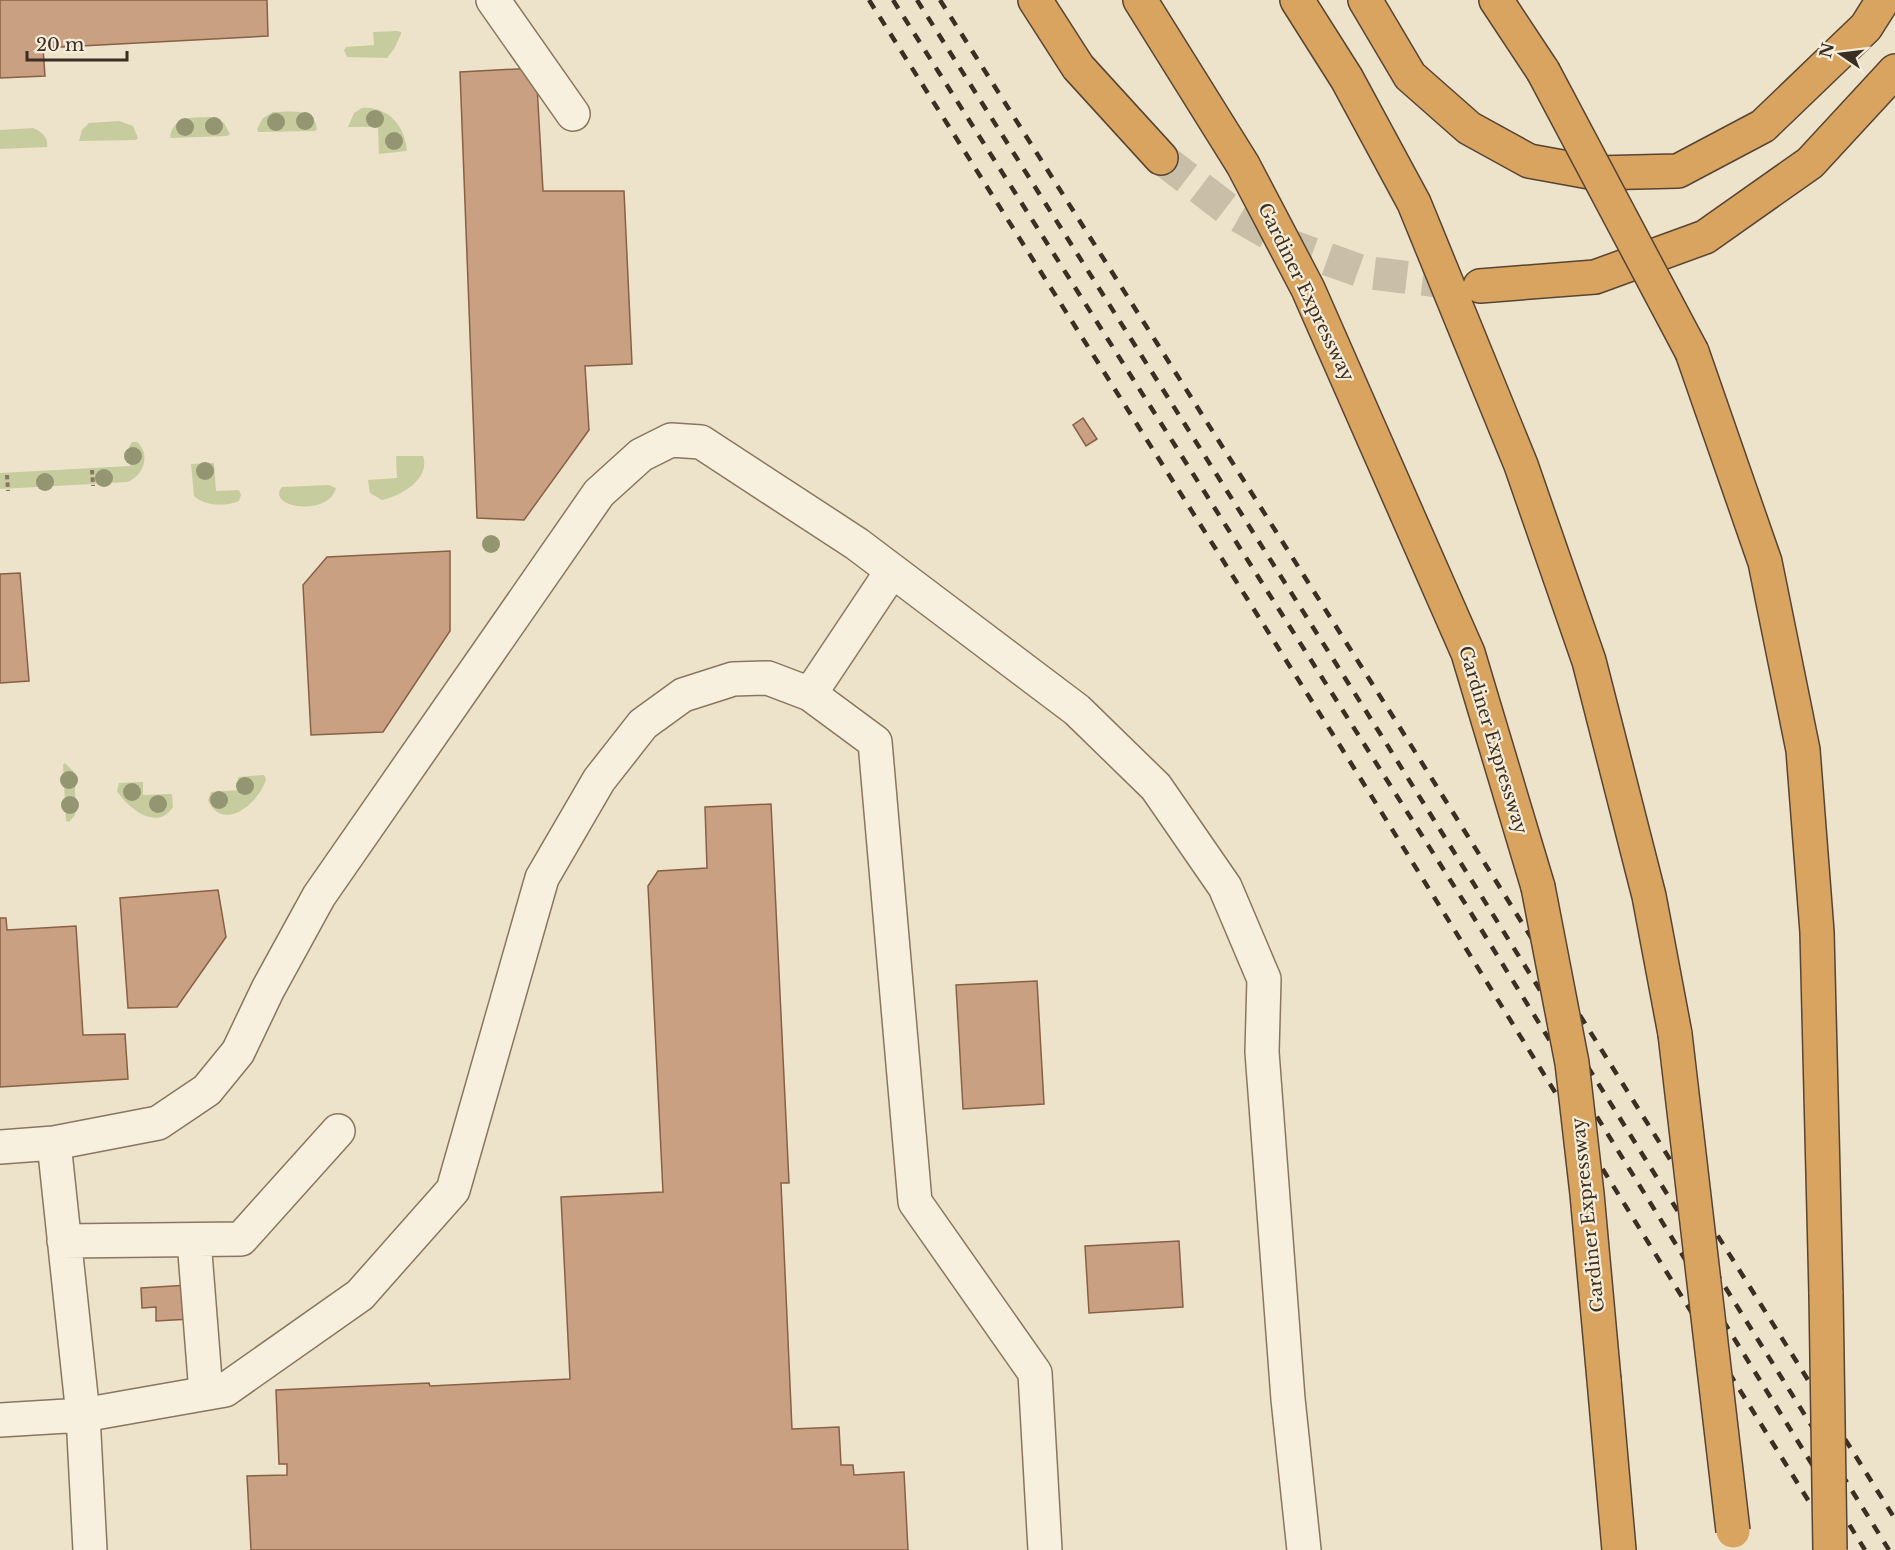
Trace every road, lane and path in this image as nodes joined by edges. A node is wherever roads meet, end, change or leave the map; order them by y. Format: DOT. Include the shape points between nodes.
graph roads {
  1 [pos="493,0"];
  2 [pos="1035,0"];
  3 [pos="1140,0"];
  4 [pos="1297,0"];
  5 [pos="1365,0"];
  6 [pos="1496,0"];
  7 [pos="1883,0"];
  8 [pos="1895,71"];
  9 [pos="573,114"];
  10 [pos="1161,158"];
  11 [pos="1480,286"];
  12 [pos="92,470"];
  13 [pos="7,475"];
  14 [pos="93,486"];
  15 [pos="8,491"];
  16 [pos="892,571"];
  17 [pos="810,694"];
  18 [pos="338,1131"];
  19 [pos="54,1143"];
  20 [pos="0,1147"];
  21 [pos="194,1240"];
  22 [pos="64,1241"];
  23 [pos="206,1394"];
  24 [pos="83,1415"];
  25 [pos="0,1420"];
  26 [pos="1734,1540"];
  27 [pos="90,1550"];
  28 [pos="1045,1550"];
  29 [pos="1304,1550"];
  30 [pos="1619,1550"];
  31 [pos="1830,1550"];
  1 -- 9 [label="lane"];
  2 -- 10 [label="highway" via="1078,67"];
  3 -- 30 [label="highway, Gardiner Expressway, bridge" via="1243,165 1308,289 1468,653 1538,887 1572,1063"];
  4 -- 26 [label="highway, bridge" via="1347,79 1414,203 1521,465 1589,661 1649,896 1675,1034"];
  5 -- 7 [label="highway" via="1410,76 1469,128 1529,161 1595,174 1678,171 1763,126 1866,27"];
  6 -- 31 [label="highway, bridge" via="1544,71 1692,352 1766,562 1803,750 1817,932"];
  8 -- 11 [label="highway" via="1810,163 1705,237 1595,277"];
  12 -- 14 [label="path"];
  13 -- 15 [label="path"];
  16 -- 17 [label="lane"];
  16 -- 19 [label="lane" via="701,442 670,440 641,455 599,493 319,896 238,1052 207,1090 158,1123"];
  16 -- 29 [label="lane" via="1077,710 1156,787 1225,887 1264,979 1262,1052 1288,1399"];
  17 -- 23 [label="lane" via="768,678 733,679 683,695 643,724 599,780 543,878 453,1190 360,1294 225,1390"];
  17 -- 28 [label="lane" via="875,742 915,1202 1035,1373"];
  18 -- 21 [label="lane" via="241,1239"];
  19 -- 20 [label="lane"];
  19 -- 22 [label="lane"];
  21 -- 22 [label="lane"];
  21 -- 23 [label="lane"];
  22 -- 24 [label="lane"];
  23 -- 24 [label="lane"];
  24 -- 25 [label="lane"];
  24 -- 27 [label="lane"];
}
